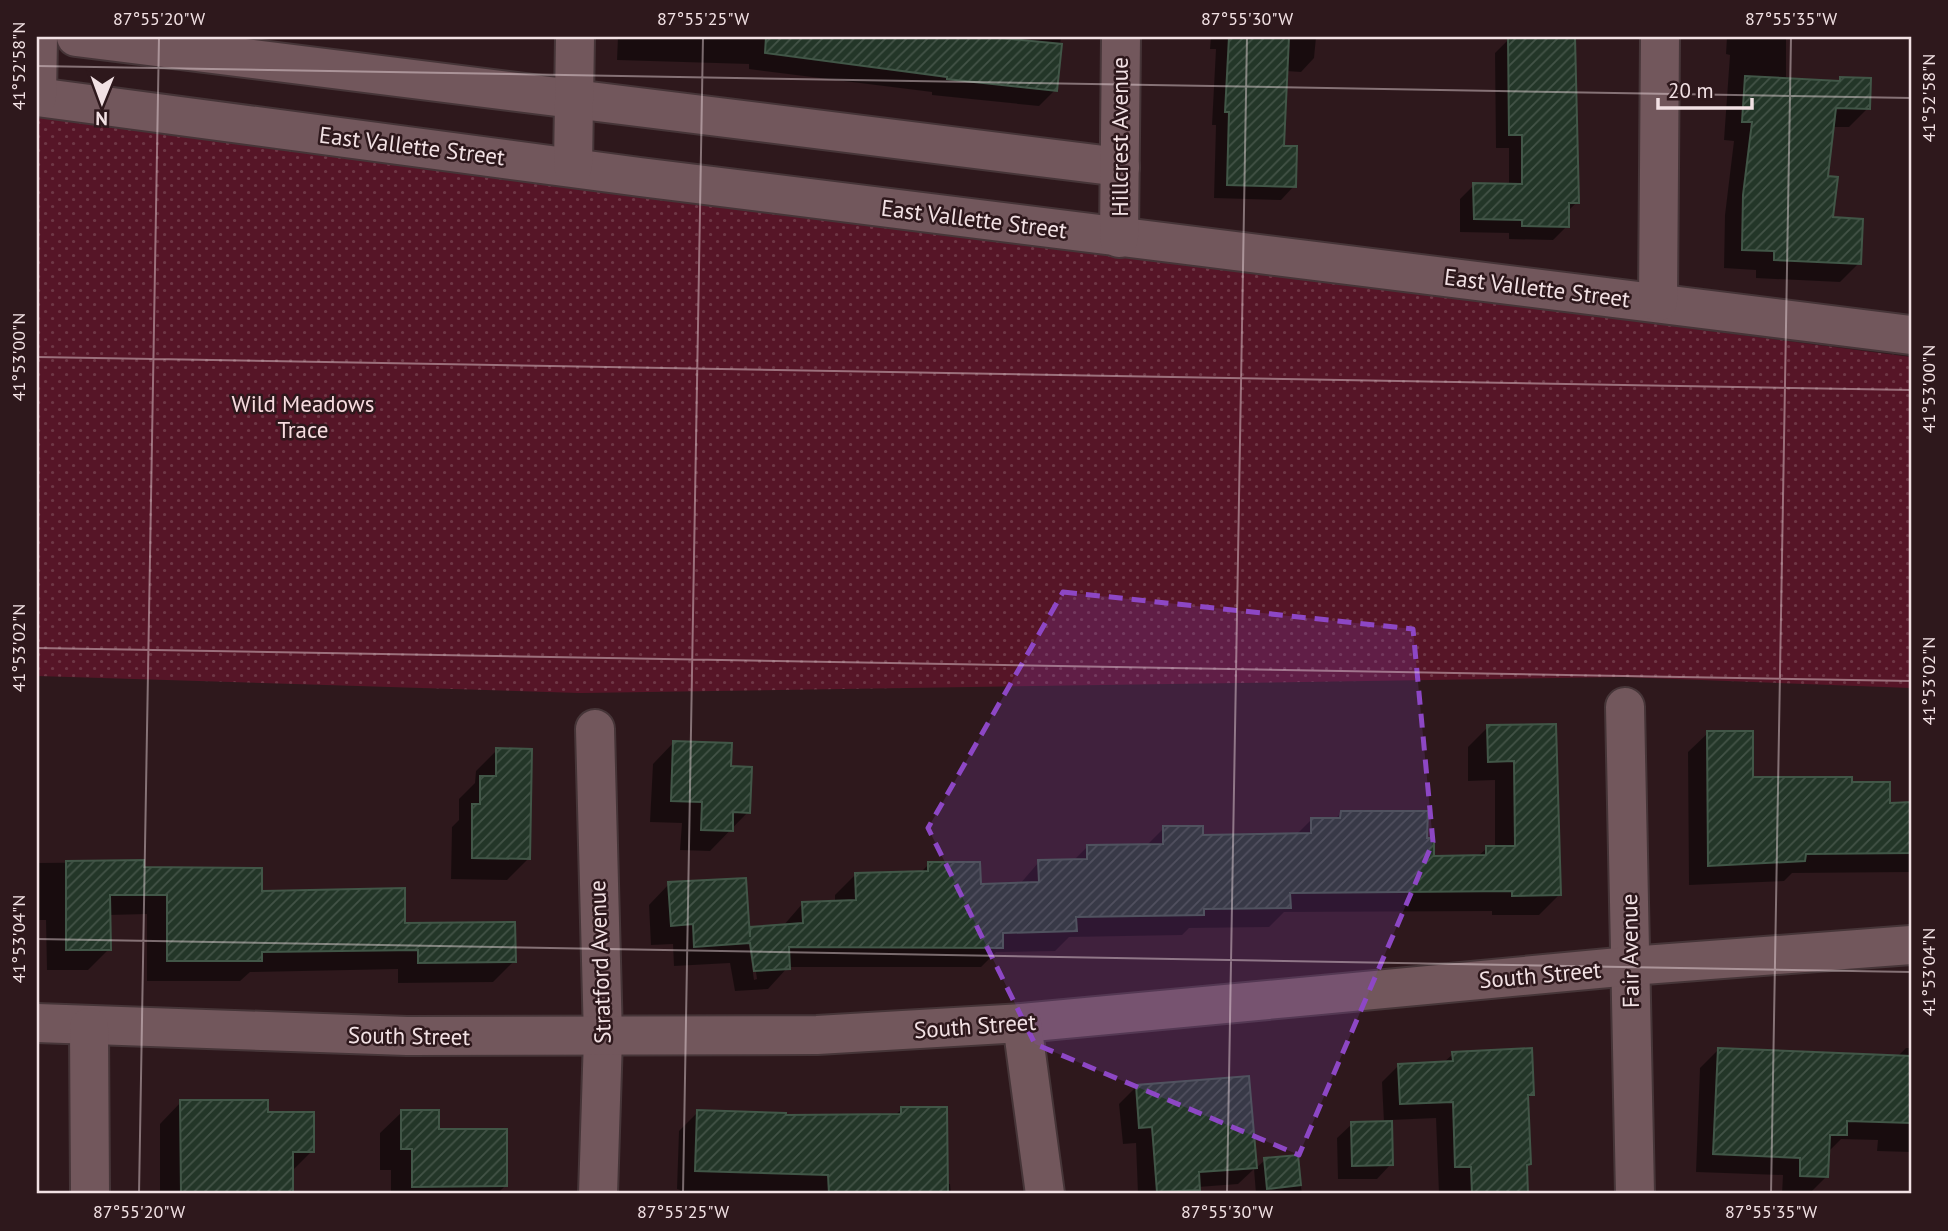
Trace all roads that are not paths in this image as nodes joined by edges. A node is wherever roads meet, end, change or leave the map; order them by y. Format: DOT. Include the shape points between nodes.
graph roads {
  1 [pos="38,37"];
  2 [pos="76,37"];
  3 [pos="575,37"];
  4 [pos="1121,37"];
  5 [pos="1660,37"];
  6 [pos="37,97"];
  7 [pos="574,99"];
  8 [pos="573,166"];
  9 [pos="1120,167"];
  10 [pos="1119,238"];
  11 [pos="1658,302"];
  12 [pos="1911,335"];
  13 [pos="1625,707"];
  14 [pos="595,729"];
  15 [pos="1911,945"];
  16 [pos="1630,966"];
  17 [pos="37,1023"];
  18 [pos="1022,1023"];
  19 [pos="89,1027"];
  20 [pos="603,1038"];
  21 [pos="90,1194"];
  22 [pos="598,1194"];
  23 [pos="1045,1194"];
  24 [pos="1635,1194"];
  1 -- 6 [label="street"];
  2 -- 7 [label="street"];
  3 -- 7 [label="street"];
  4 -- 9 [label="street, Hillcrest Avenue"];
  5 -- 11 [label="street"];
  6 -- 8 [label="street, East Vallette Street"];
  7 -- 8 [label="street"];
  7 -- 9 [label="street"];
  8 -- 10 [label="street, East Vallette Street"];
  9 -- 10 [label="street, Hillcrest Avenue"];
  10 -- 11 [label="street, East Vallette Street"];
  11 -- 12 [label="street, East Vallette Street"];
  13 -- 16 [label="street, Fair Avenue"];
  14 -- 20 [label="street, Stratford Avenue"];
  15 -- 16 [label="street, South Street"];
  16 -- 18 [label="street, South Street"];
  16 -- 24 [label="street, Fair Avenue"];
  17 -- 19 [label="street, South Street"];
  18 -- 20 [label="street, South Street" via="817,1035"];
  18 -- 23 [label="street"];
  19 -- 20 [label="street, South Street"];
  19 -- 21 [label="street"];
  20 -- 22 [label="street, Stratford Avenue"];
}
